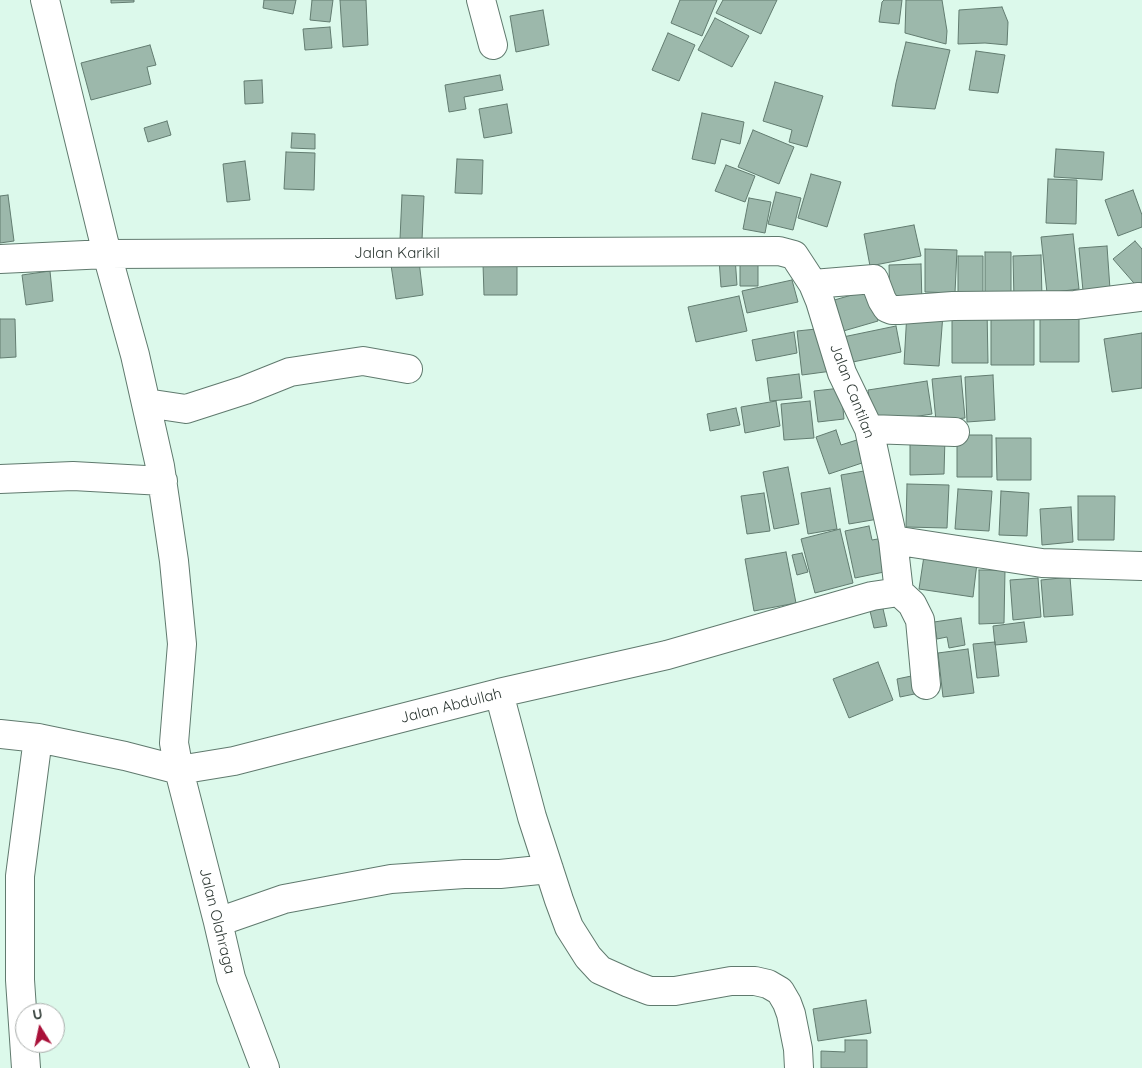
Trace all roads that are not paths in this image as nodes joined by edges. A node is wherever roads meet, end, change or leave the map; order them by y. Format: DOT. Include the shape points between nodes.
graph roads {
  1 [pos="45,0"];
  2 [pos="481,0"];
  3 [pos="493,45"];
  4 [pos="107,254"];
  5 [pos="794,255"];
  6 [pos="0,259"];
  7 [pos="814,284"];
  8 [pos="1139,297"];
  9 [pos="408,370"];
  10 [pos="146,403"];
  11 [pos="870,430"];
  12 [pos="955,432"];
  13 [pos="0,479"];
  14 [pos="163,481"];
  15 [pos="893,540"];
  16 [pos="1142,566"];
  17 [pos="899,592"];
  18 [pos="926,686"];
  19 [pos="499,694"];
  20 [pos="0,734"];
  21 [pos="38,738"];
  22 [pos="179,770"];
  23 [pos="549,869"];
  24 [pos="218,922"];
  25 [pos="26,1068"];
  26 [pos="265,1068"];
  27 [pos="799,1068"];
  1 -- 4 [label="street, Jalan Olahraga"];
  2 -- 3 [label="street"];
  4 -- 5 [label="street, Jalan Karikil" via="779,251"];
  4 -- 6 [label="street, Jalan Karikil"];
  4 -- 10 [label="street, Jalan Olahraga"];
  5 -- 7 [label="street, Jalan Cantilan"];
  7 -- 8 [label="street" via="874,279 882,300 892,310 1075,305"];
  7 -- 11 [label="street, Jalan Cantilan" via="842,373"];
  9 -- 10 [label="street" via="363,361 290,372 186,409"];
  10 -- 14 [label="street, Jalan Olahraga"];
  11 -- 12 [label="street"];
  11 -- 15 [label="street, Jalan Cantilan"];
  13 -- 14 [label="street" via="73,476"];
  14 -- 22 [label="street, Jalan Olahraga" via="182,644 174,743"];
  15 -- 16 [label="street" via="1042,563"];
  15 -- 17 [label="street, Jalan Cantilan"];
  17 -- 18 [label="street" via="912,604 920,620"];
  17 -- 19 [label="street, Jalan Abdullah" via="872,596 667,655"];
  19 -- 22 [label="street, Jalan Abdullah" via="234,761"];
  19 -- 23 [label="street"];
  20 -- 21 [label="street, Jalan Abdullah"];
  21 -- 22 [label="street, Jalan Abdullah"];
  21 -- 25 [label="street" via="20,876 20,980"];
  22 -- 24 [label="street, Jalan Olahraga"];
  23 -- 24 [label="street" via="392,879 284,899"];
  23 -- 27 [label="street" via="569,927 588,958 600,970 650,991 755,981 780,991 790,1014"];
  24 -- 26 [label="street, Jalan Olahraga" via="231,978"];
}
